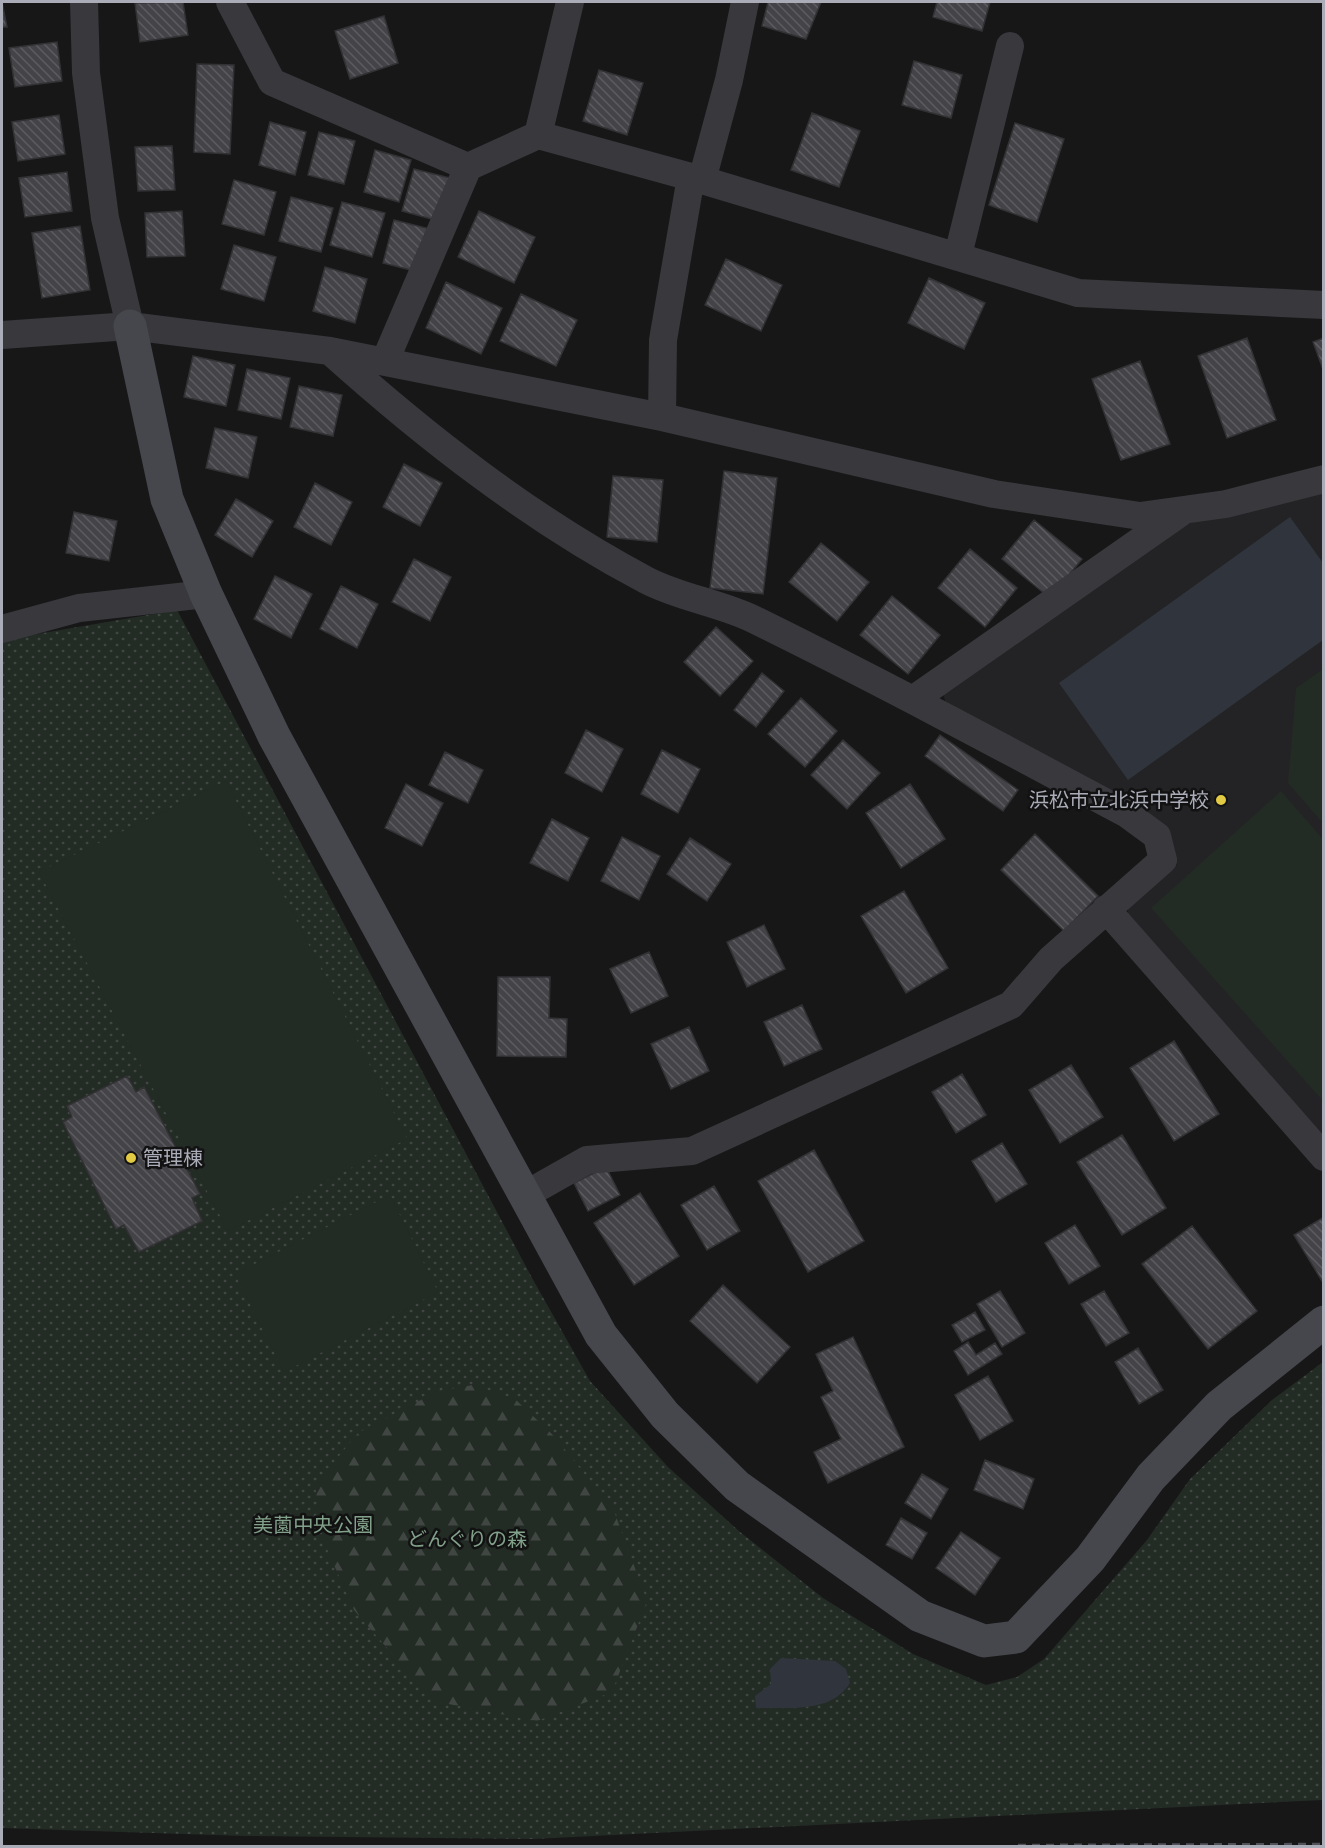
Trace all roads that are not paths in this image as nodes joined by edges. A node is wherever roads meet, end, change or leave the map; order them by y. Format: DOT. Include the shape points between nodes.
graph roads {
  1 [pos="84,2"];
  2 [pos="230,2"];
  3 [pos="570,2"];
  4 [pos="745,2"];
  5 [pos="1010,46"];
  6 [pos="538,135"];
  7 [pos="468,167"];
  8 [pos="696,178"];
  9 [pos="958,255"];
  10 [pos="1323,305"];
  11 [pos="129,326"];
  12 [pos="2,335"];
  13 [pos="330,351"];
  14 [pos="385,361"];
  15 [pos="662,417"];
  16 [pos="1323,479"];
  17 [pos="1185,509"];
  18 [pos="206,594"];
  19 [pos="2,629"];
  20 [pos="914,699"];
  21 [pos="1106,909"];
  22 [pos="1323,1157"];
  23 [pos="525,1195"];
  24 [pos="1323,1322"];
  1 -- 11 [label="street" via="86,73 105,218"];
  2 -- 7 [label="street" via="272,82"];
  3 -- 6 [label="street"];
  4 -- 8 [label="street" via="729,80"];
  5 -- 9 [label="street"];
  6 -- 7 [label="street"];
  6 -- 8 [label="street"];
  7 -- 14 [label="street"];
  8 -- 9 [label="street"];
  8 -- 15 [label="street" via="663,340"];
  9 -- 10 [label="street" via="1078,293"];
  11 -- 12 [label="street"];
  11 -- 13 [label="street"];
  11 -- 18 [label="street" via="166,499"];
  13 -- 14 [label="street"];
  13 -- 20 [label="street" via="433,441 543,519 648,581 752,618"];
  14 -- 15 [label="street"];
  15 -- 17 [label="street" via="994,494 1140,516"];
  16 -- 17 [label="street" via="1226,504"];
  17 -- 20 [label="street"];
  18 -- 19 [label="street" via="79,608"];
  18 -- 23 [label="street" via="274,736"];
  20 -- 21 [label="street" via="1127,814 1157,836 1163,860"];
  21 -- 22 [label="street"];
  21 -- 23 [label="street" via="1051,959 1011,1005 692,1151 587,1160"];
  23 -- 24 [label="street" via="601,1335 665,1416 737,1486 920,1616 984,1641 1016,1637 1090,1559 1151,1477 1219,1406"];
}
